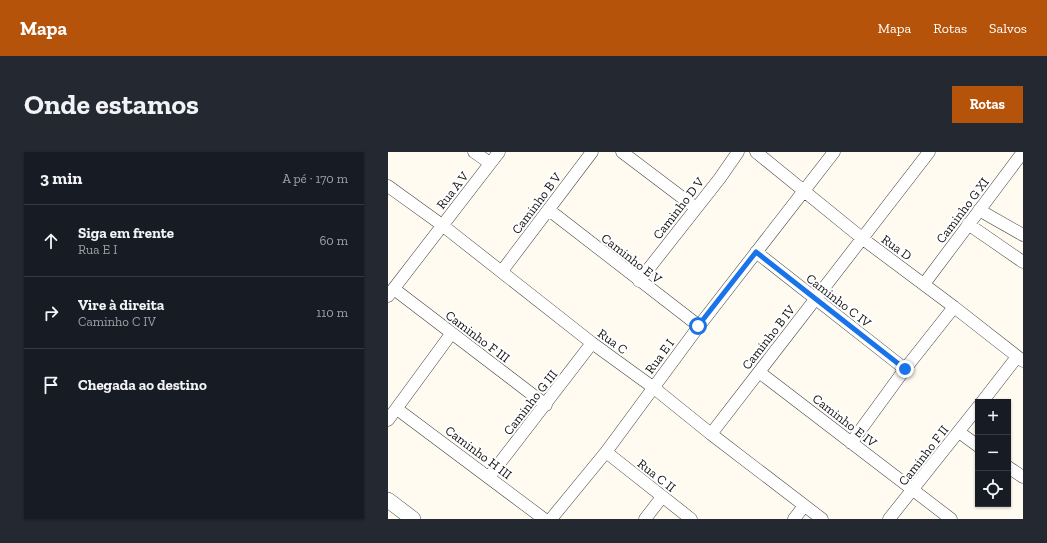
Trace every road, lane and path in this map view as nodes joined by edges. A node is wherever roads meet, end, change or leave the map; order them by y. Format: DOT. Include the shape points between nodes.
graph roads {
  1 [pos="474,152"];
  2 [pos="499,152"];
  3 [pos="592,152"];
  4 [pos="622,152"];
  5 [pos="738,152"];
  6 [pos="756,152"];
  7 [pos="834,152"];
  8 [pos="929,152"];
  9 [pos="1023,152"];
  10 [pos="490,164"];
  11 [pos="388,186"];
  12 [pos="804,191"];
  13 [pos="696,208"];
  14 [pos="549,210"];
  15 [pos="979,210"];
  16 [pos="968,224"];
  17 [pos="442,225"];
  18 [pos="1023,235"];
  19 [pos="862,239"];
  20 [pos="756,252"];
  21 [pos="1023,262"];
  22 [pos="502,271"];
  23 [pos="639,281"];
  24 [pos="924,284"];
  25 [pos="391,293"];
  26 [pos="815,299"];
  27 [pos="954,307"];
  28 [pos="698,326"];
  29 [pos="451,334"];
  30 [pos="592,344"];
  31 [pos="1020,359"];
  32 [pos="905,369"];
  33 [pos="759,372"];
  34 [pos="654,388"];
  35 [pos="985,399"];
  36 [pos="546,405"];
  37 [pos="397,408"];
  38 [pos="975,411"];
  39 [pos="388,420"];
  40 [pos="959,432"];
  41 [pos="711,434"];
  42 [pos="851,443"];
  43 [pos="975,444"];
  44 [pos="606,452"];
  45 [pos="1011,469"];
  46 [pos="489,477"];
  47 [pos="1023,477"];
  48 [pos="913,490"];
  49 [pos="662,497"];
  50 [pos="388,501"];
  51 [pos="804,506"];
  52 [pos="413,519"];
  53 [pos="544,519"];
  54 [pos="551,519"];
  55 [pos="645,519"];
  56 [pos="691,519"];
  57 [pos="794,519"];
  58 [pos="822,519"];
  59 [pos="890,519"];
  60 [pos="951,519"];
  1 -- 10 [label="street"];
  2 -- 10 [label="street, Rua A V"];
  3 -- 14 [label="street, Caminho B V"];
  4 -- 13 [label="street"];
  5 -- 13 [label="street, Caminho D V"];
  6 -- 12 [label="street, Rua D"];
  7 -- 12 [label="street, Rua E I"];
  8 -- 19 [label="street, Caminho B IV"];
  9 -- 15 [label="street, Caminho G XI"];
  10 -- 17 [label="street, Rua A V"];
  11 -- 17 [label="street, Rua C"];
  12 -- 19 [label="street, Rua D"];
  12 -- 20 [label="street, Rua E I"];
  13 -- 23 [label="street, Caminho D V"];
  14 -- 22 [label="street, Caminho B V"];
  14 -- 23 [label="street, Caminho E V"];
  15 -- 16 [label="street, Caminho G XI"];
  15 -- 18 [label="street"];
  16 -- 21 [label="street"];
  16 -- 24 [label="street, Caminho G XI"];
  17 -- 22 [label="street, Rua C"];
  17 -- 25 [label="street, Rua A V"];
  19 -- 24 [label="street, Rua D"];
  19 -- 26 [label="street, Caminho B IV"];
  20 -- 26 [label="street, Caminho C IV"];
  20 -- 28 [label="street, Rua E I"];
  22 -- 30 [label="street, Rua C"];
  23 -- 28 [label="street, Caminho E V"];
  24 -- 27 [label="street, Rua D"];
  25 -- 29 [label="street, Caminho F III"];
  26 -- 32 [label="street, Caminho C IV"];
  26 -- 33 [label="street, Caminho B IV"];
  27 -- 31 [label="street, Rua D"];
  27 -- 32 [label="street"];
  28 -- 34 [label="street, Rua E I"];
  29 -- 36 [label="street, Caminho F III"];
  29 -- 37 [label="street"];
  30 -- 34 [label="street, Rua C"];
  30 -- 36 [label="street, Caminho G III"];
  31 -- 35 [label="street"];
  32 -- 42 [label="street"];
  33 -- 41 [label="street, Caminho B IV"];
  33 -- 42 [label="street, Caminho E IV"];
  34 -- 41 [label="street, Rua C"];
  34 -- 44 [label="street, Rua E I"];
  36 -- 46 [label="street, Caminho G III"];
  37 -- 39 [label="street"];
  37 -- 46 [label="street, Caminho H III"];
  38 -- 40 [label="street, Caminho F II"];
  40 -- 43 [label="street"];
  40 -- 48 [label="street, Caminho F II"];
  41 -- 51 [label="street, Rua C"];
  42 -- 48 [label="street, Caminho E IV"];
  44 -- 49 [label="street, Rua C II"];
  44 -- 54 [label="street, Rua E I"];
  45 -- 47 [label="street"];
  46 -- 53 [label="street, Caminho H III"];
  48 -- 59 [label="street, Caminho F II"];
  48 -- 60 [label="street, Caminho E IV"];
  49 -- 55 [label="street"];
  49 -- 56 [label="street, Rua C II"];
  50 -- 52 [label="street"];
  51 -- 57 [label="street"];
  51 -- 58 [label="street, Rua C"];
}
